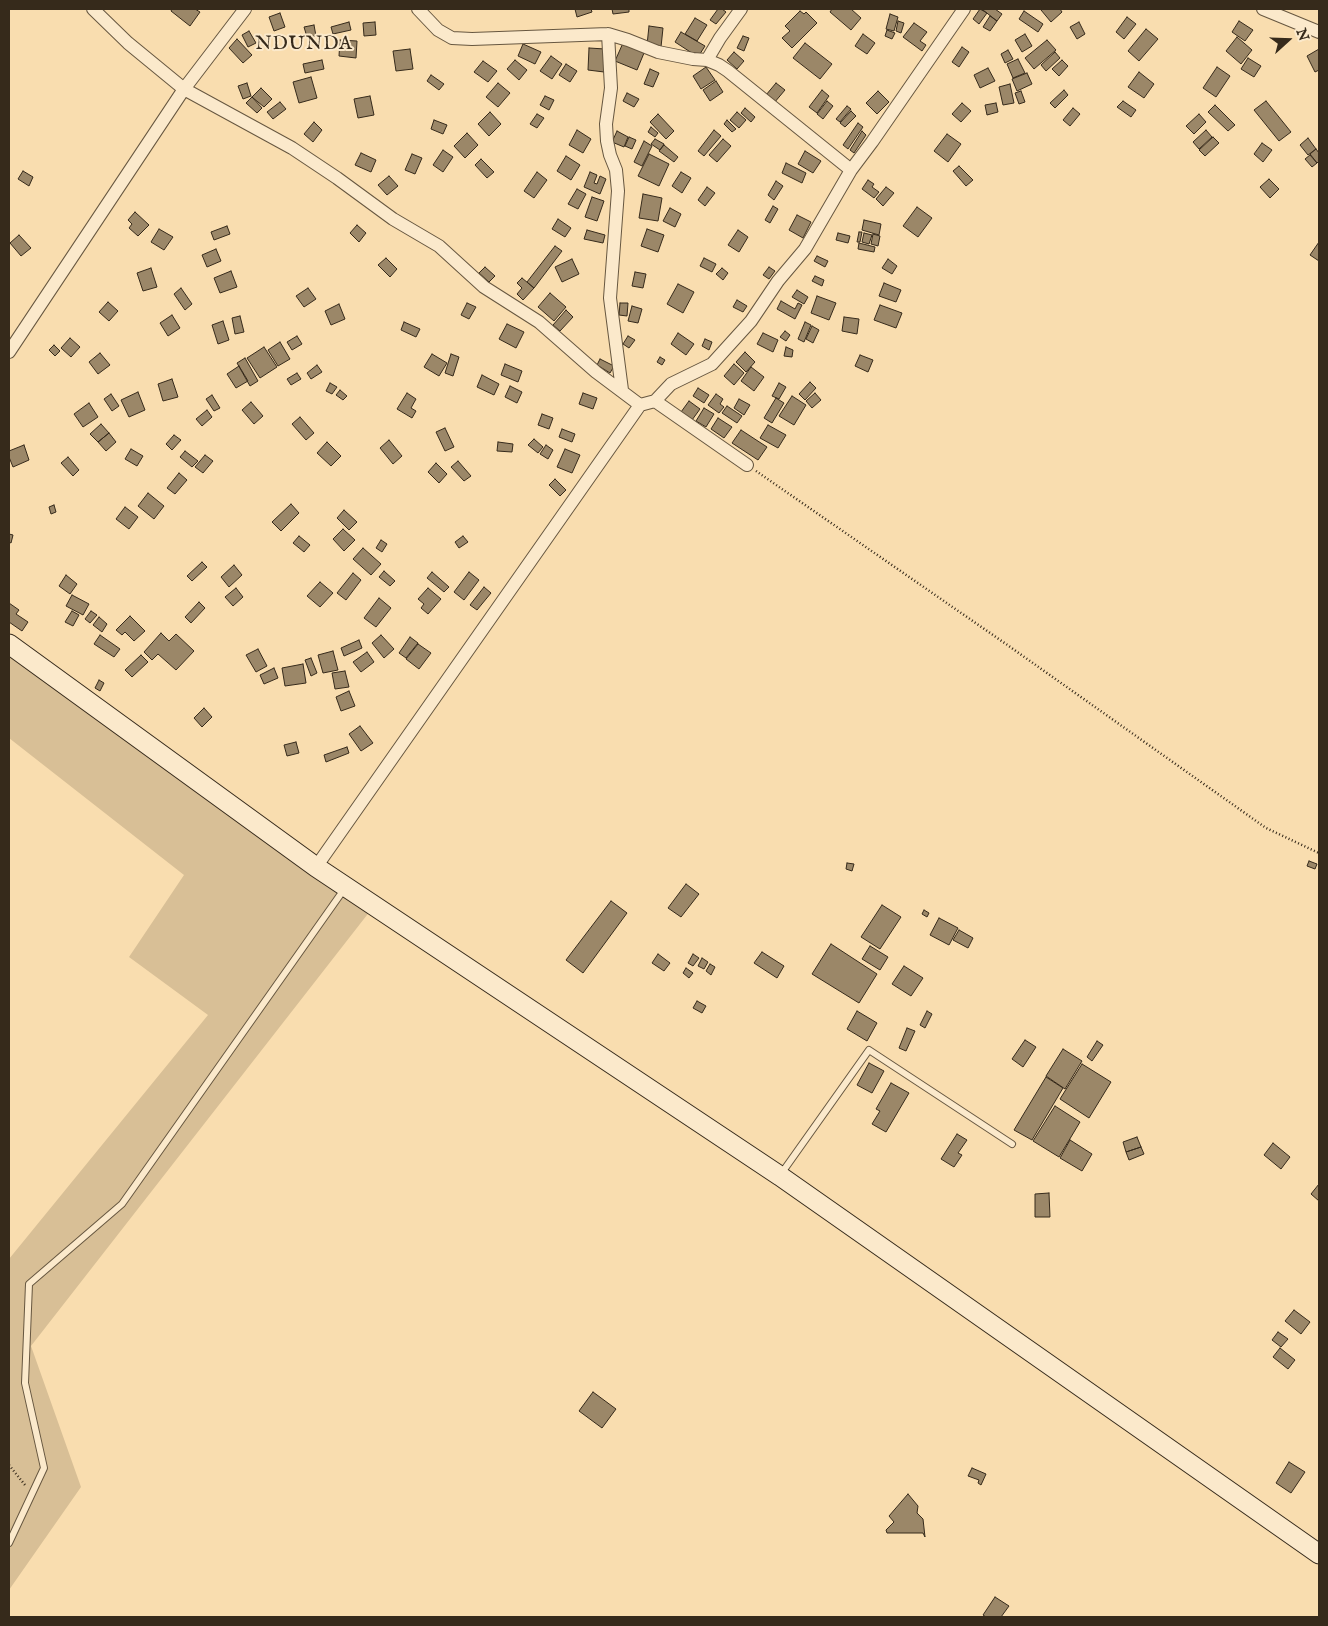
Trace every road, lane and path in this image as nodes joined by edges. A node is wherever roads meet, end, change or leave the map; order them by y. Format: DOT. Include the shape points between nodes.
graph roads {
  1 [pos="93,9"];
  2 [pos="246,9"];
  3 [pos="418,9"];
  4 [pos="740,9"];
  5 [pos="964,9"];
  6 [pos="1263,9"];
  7 [pos="1319,32"];
  8 [pos="608,34"];
  9 [pos="707,60"];
  10 [pos="184,89"];
  11 [pos="850,170"];
  12 [pos="9,352"];
  13 [pos="622,390"];
  14 [pos="655,401"];
  15 [pos="640,405"];
  16 [pos="747,465"];
  17 [pos="9,644"];
  18 [pos="1319,853"];
  19 [pos="316,867"];
  20 [pos="346,887"];
  21 [pos="1012,1144"];
  22 [pos="780,1176"];
  23 [pos="9,1465"];
  24 [pos="32,1494"];
  25 [pos="9,1544"];
  26 [pos="1319,1554"];
  1 -- 10 [label="street"];
  2 -- 10 [label="street"];
  3 -- 8 [label="street" via="438,30 452,38"];
  4 -- 9 [label="street"];
  5 -- 11 [label="street"];
  6 -- 7 [label="street"];
  8 -- 9 [label="street" via="658,52"];
  8 -- 13 [label="street" via="611,88 607,141 616,170 618,191 610,298"];
  9 -- 11 [label="street" via="728,71"];
  10 -- 12 [label="street"];
  10 -- 13 [label="street" via="292,148 393,219 439,246 484,287 539,322 596,372"];
  11 -- 14 [label="street" via="805,249 751,321 712,364 671,384"];
  13 -- 15 [label="street"];
  14 -- 15 [label="street"];
  14 -- 16 [label="street"];
  15 -- 19 [label="street"];
  16 -- 18 [label="path" via="1266,828"];
  17 -- 19 [label="main road"];
  19 -- 20 [label="main road"];
  20 -- 22 [label="main road"];
  20 -- 24 [label="lane" via="122,1204 29,1284 25,1383 44,1468"];
  21 -- 22 [label="lane" via="869,1050"];
  22 -- 26 [label="main road"];
  23 -- 24 [label="path"];
  24 -- 25 [label="lane"];
}
